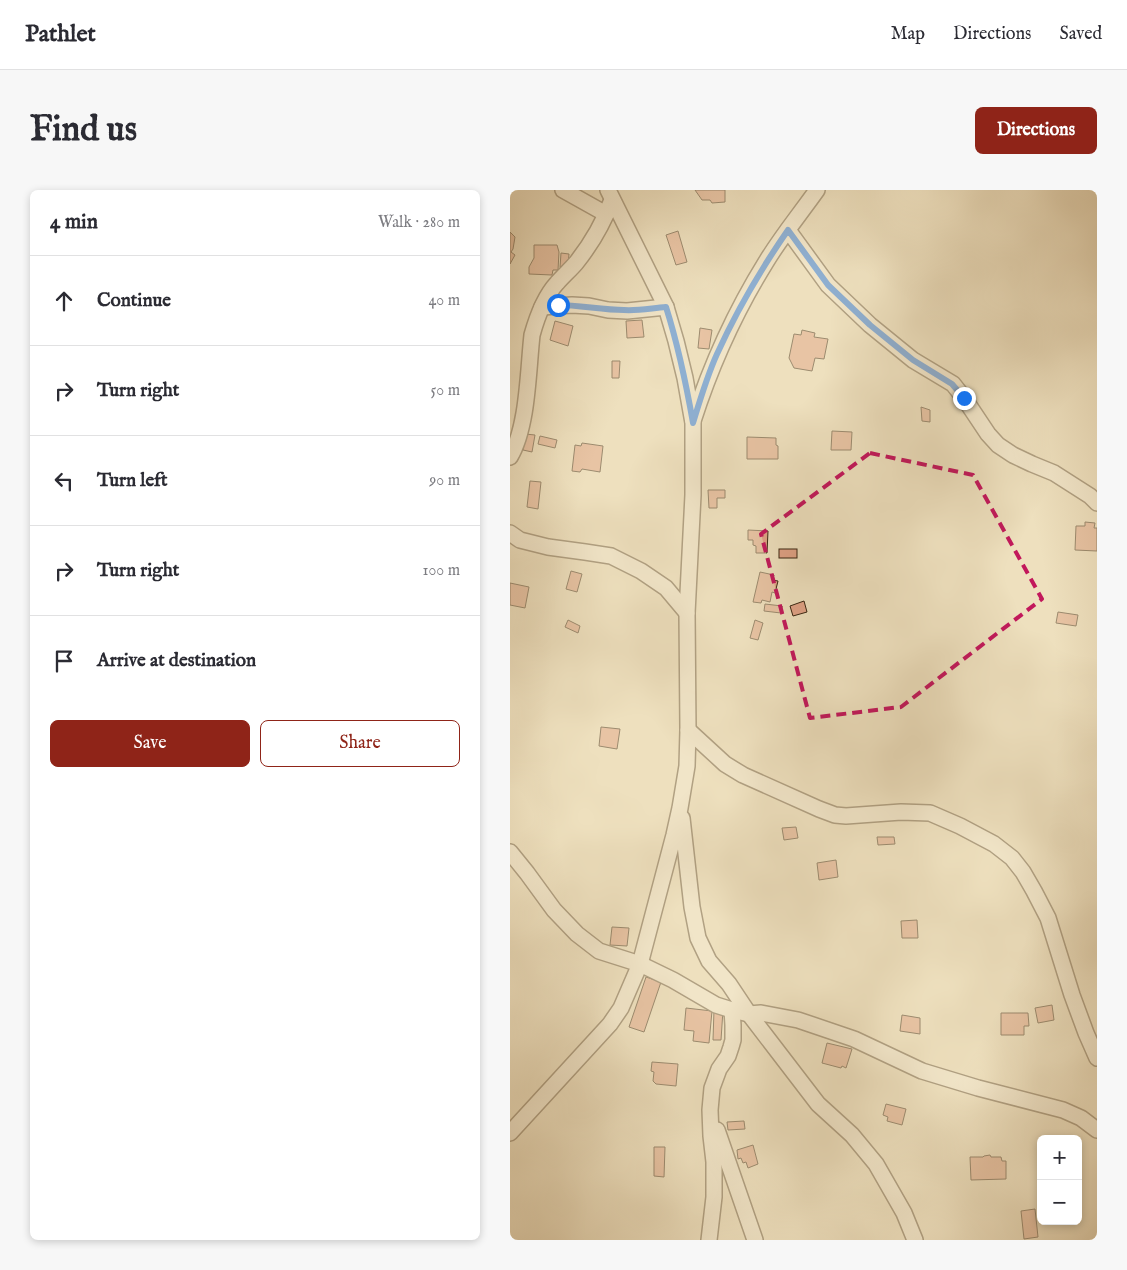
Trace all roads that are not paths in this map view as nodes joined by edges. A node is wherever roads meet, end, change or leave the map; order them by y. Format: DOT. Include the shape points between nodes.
graph roads {
  1 [pos="564,190"];
  2 [pos="817,190"];
  3 [pos="610,195"];
  4 [pos="606,214"];
  5 [pos="788,230"];
  6 [pos="542,307"];
  7 [pos="666,307"];
  8 [pos="693,423"];
  9 [pos="510,457"];
  10 [pos="1097,503"];
  11 [pos="510,533"];
  12 [pos="687,613"];
  13 [pos="688,730"];
  14 [pos="680,808"];
  15 [pos="510,852"];
  16 [pos="640,964"];
  17 [pos="732,1010"];
  18 [pos="749,1014"];
  19 [pos="1097,1058"];
  20 [pos="710,1110"];
  21 [pos="1097,1130"];
  22 [pos="510,1133"];
  23 [pos="709,1240"];
  24 [pos="755,1240"];
  25 [pos="915,1240"];
  1 -- 4 [label="street"];
  2 -- 5 [label="street"];
  3 -- 4 [label="street"];
  3 -- 7 [label="street"];
  4 -- 6 [label="street" via="598,233 575,265 556,284"];
  5 -- 8 [label="street" via="738,310 717,354"];
  5 -- 10 [label="street" via="828,285 870,325 913,360 952,384 998,446 1054,474"];
  6 -- 7 [label="street" via="572,305 608,310"];
  6 -- 9 [label="street" via="532,335 522,425"];
  7 -- 8 [label="street"];
  8 -- 12 [label="street"];
  11 -- 12 [label="street" via="520,540 548,547 611,556 666,588"];
  12 -- 13 [label="street"];
  13 -- 14 [label="street" via="687,766"];
  13 -- 19 [label="street" via="725,764 743,775 834,815 930,813 994,844 1012,858 1027,878 1048,918 1075,1003"];
  14 -- 16 [label="street"];
  14 -- 18 [label="street" via="698,938 710,961"];
  15 -- 16 [label="street" via="554,910 577,934 599,951"];
  16 -- 17 [label="street"];
  16 -- 22 [label="street" via="621,1008 610,1024"];
  17 -- 18 [label="street"];
  17 -- 20 [label="street" via="733,1040 712,1088"];
  18 -- 21 [label="street" via="798,1020 854,1039 922,1071 1063,1110"];
  18 -- 25 [label="street" via="818,1104 852,1135 876,1164 904,1213"];
  20 -- 23 [label="street" via="714,1197"];
  20 -- 24 [label="street"];
}
